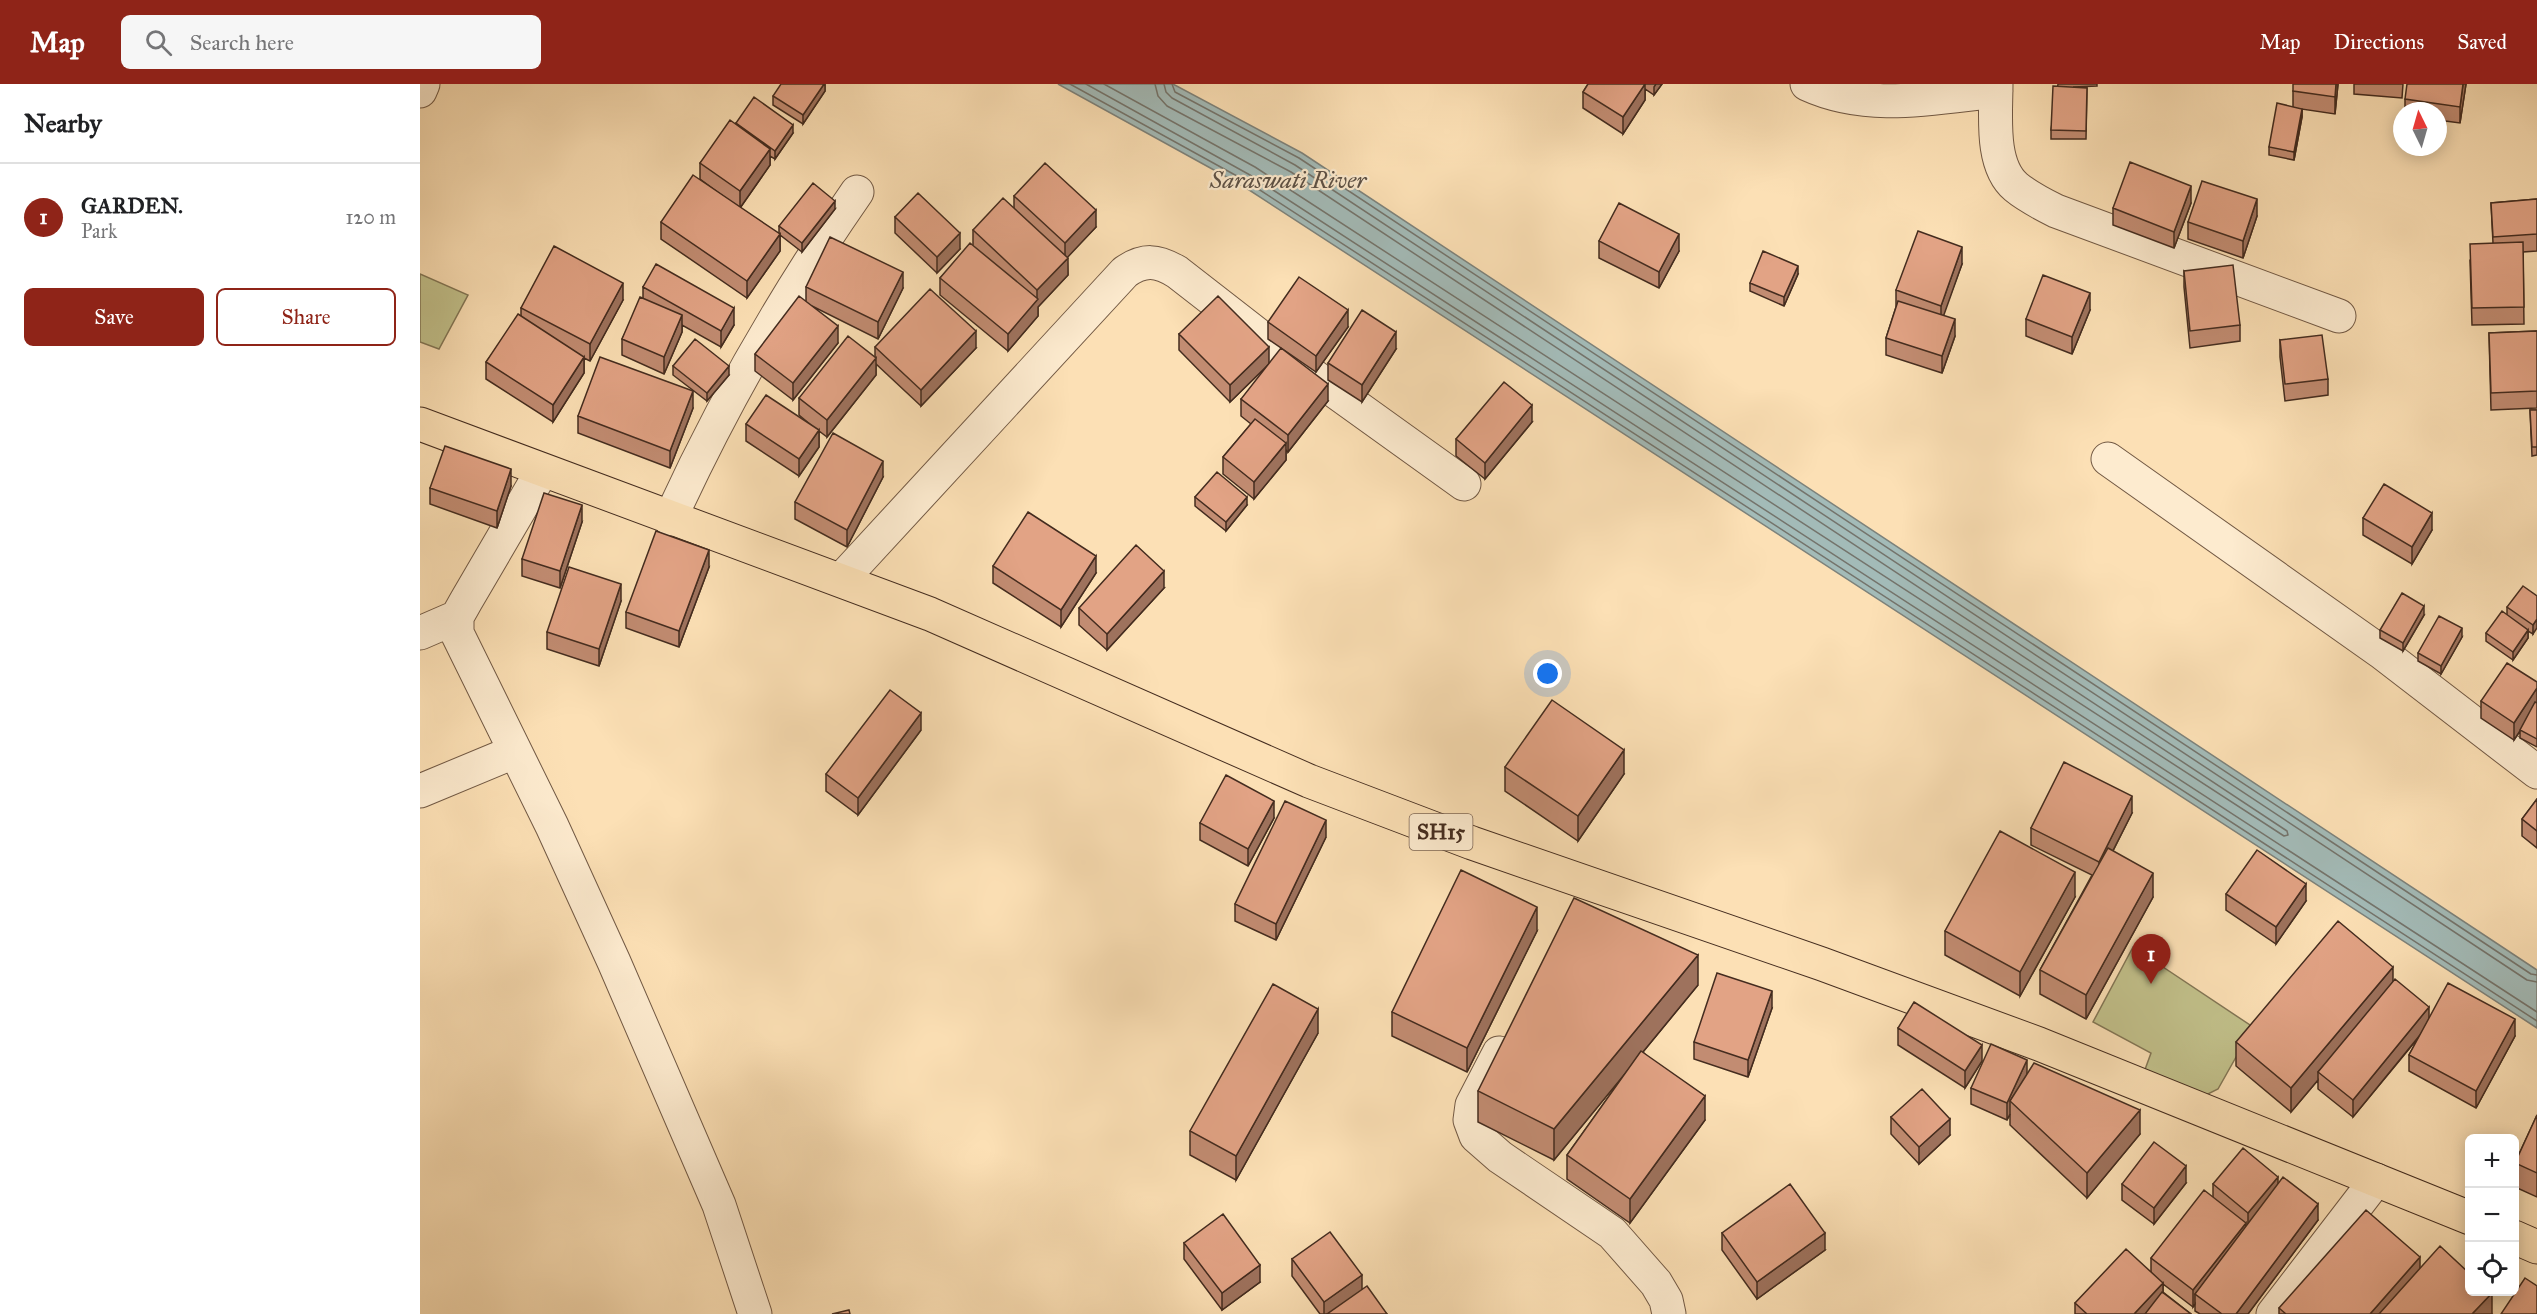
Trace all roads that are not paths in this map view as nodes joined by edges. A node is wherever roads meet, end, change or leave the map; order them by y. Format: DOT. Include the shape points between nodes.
graph roads {
  1 [pos="423,84"];
  2 [pos="1807,84"];
  3 [pos="1996,87"];
  4 [pos="420,91"];
  5 [pos="857,192"];
  6 [pos="2339,316"];
  7 [pos="420,424"];
  8 [pos="2108,459"];
  9 [pos="542,471"];
  10 [pos="1464,484"];
  11 [pos="670,519"];
  12 [pos="840,580"];
  13 [pos="457,617"];
  14 [pos="420,633"];
  15 [pos="514,752"];
  16 [pos="2537,772"];
  17 [pos="420,790"];
  18 [pos="1590,885"];
  19 [pos="1574,914"];
  20 [pos="1515,1022"];
  21 [pos="2376,1180"];
  22 [pos="2465,1216"];
  23 [pos="2519,1239"];
  24 [pos="2537,1247"];
  25 [pos="755,1314"];
  26 [pos="1669,1314"];
  27 [pos="2273,1314"];
  1 -- 4 [label="street"];
  2 -- 3 [label="street" via="1845,98 1873,102"];
  3 -- 6 [label="street" via="1996,132 2003,168 2014,185 2031,197 2056,211"];
  5 -- 11 [label="street" via="733,389"];
  7 -- 9 [label="main road, SH15"];
  8 -- 16 [label="street" via="2381,652"];
  9 -- 11 [label="main road, SH15"];
  9 -- 13 [label="street"];
  10 -- 12 [label="street" via="1276,349 1177,272 1151,261 1138,263 1125,272"];
  11 -- 12 [label="main road, SH15"];
  12 -- 18 [label="main road, SH15" via="941,619 1309,781"];
  13 -- 14 [label="street"];
  13 -- 15 [label="street" via="457,633"];
  15 -- 17 [label="street"];
  15 -- 25 [label="street" via="614,962 719,1205"];
  18 -- 19 [label="street"];
  18 -- 21 [label="main road, SH15" via="2039,1044"];
  20 -- 26 [label="street" via="1472,1105 1470,1120 1476,1136 1612,1233 1656,1283"];
  21 -- 22 [label="main road, SH15"];
  21 -- 27 [label="street"];
  23 -- 24 [label="main road"];
}
